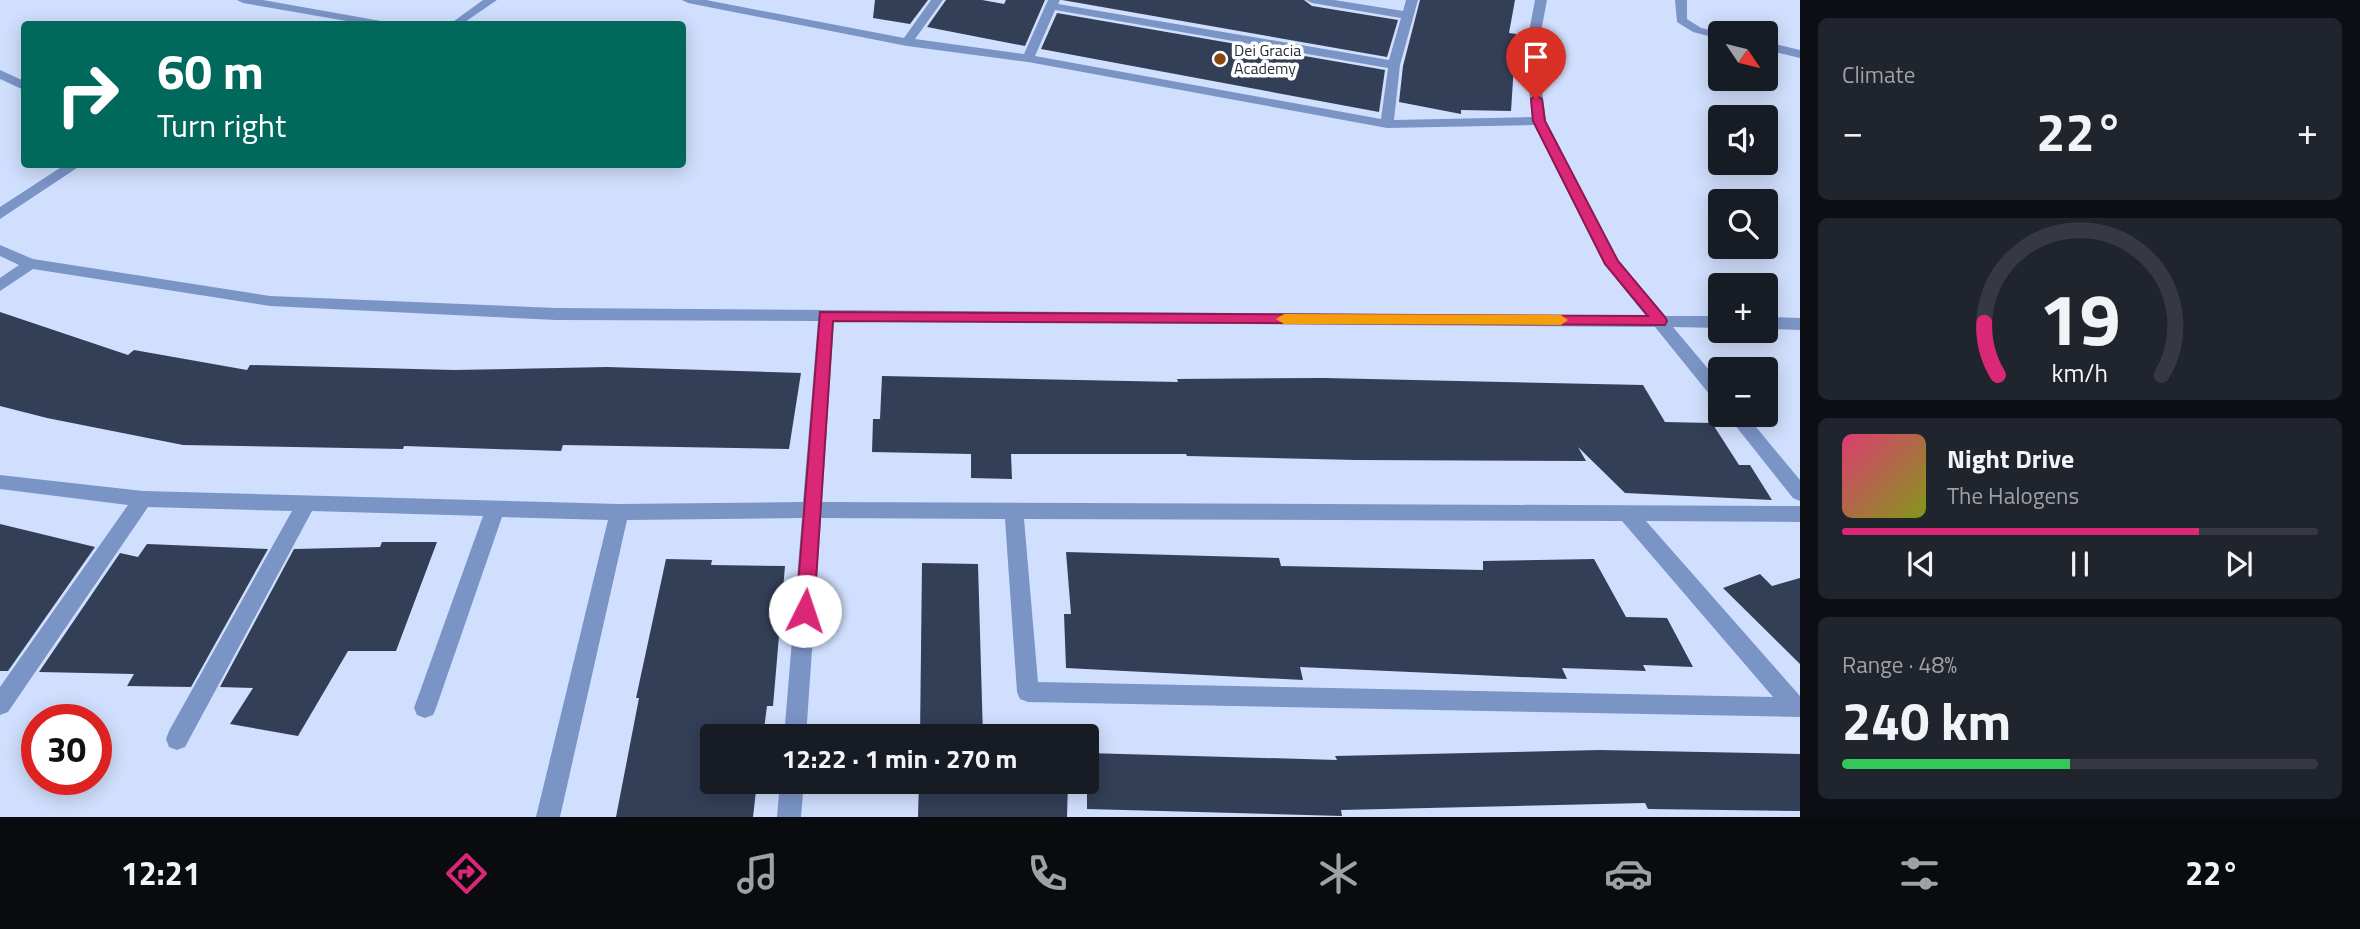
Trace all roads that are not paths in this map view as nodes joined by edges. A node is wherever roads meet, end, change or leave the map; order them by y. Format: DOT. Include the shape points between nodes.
graph roads {
  1 [pos="243,0"];
  2 [pos="491,0"];
  3 [pos="688,0"];
  4 [pos="937,0"];
  5 [pos="1312,0"];
  6 [pos="1412,0"];
  7 [pos="1541,0"];
  8 [pos="1681,0"];
  9 [pos="1052,3"];
  10 [pos="1408,15"];
  11 [pos="364,21"];
  12 [pos="460,21"];
  13 [pos="1708,33"];
  14 [pos="907,42"];
  15 [pos="1778,49"];
  16 [pos="1800,54"];
  17 [pos="1028,58"];
  18 [pos="1394,65"];
  19 [pos="0,74"];
  20 [pos="21,84"];
  21 [pos="1539,121"];
  22 [pos="1387,124"];
  23 [pos="70,168"];
  24 [pos="0,214"];
  25 [pos="0,250"];
  26 [pos="30,264"];
  27 [pos="0,286"];
  28 [pos="826,316"];
  29 [pos="1660,321"];
  30 [pos="1708,322"];
  31 [pos="1778,323"];
  32 [pos="1800,324"];
  33 [pos="1708,380"];
  34 [pos="1746,427"];
  35 [pos="0,482"];
  36 [pos="1800,493"];
  37 [pos="143,499"];
  38 [pos="306,503"];
  39 [pos="495,508"];
  40 [pos="813,510"];
  41 [pos="619,512"];
  42 [pos="1014,512"];
  43 [pos="1627,513"];
  44 [pos="1800,514"];
  45 [pos="0,705"];
  46 [pos="425,708"];
  47 [pos="796,724"];
  48 [pos="177,739"];
  49 [pos="791,794"];
  50 [pos="548,817"];
  51 [pos="789,817"];
  1 -- 11 [label="street"];
  2 -- 12 [label="street"];
  3 -- 14 [label="street"];
  4 -- 14 [label="street"];
  5 -- 10 [label="street"];
  6 -- 10 [label="street"];
  7 -- 21 [label="street" via="1531,53"];
  8 -- 13 [label="street" via="1681,20"];
  9 -- 17 [label="street"];
  9 -- 18 [label="street"];
  10 -- 18 [label="street"];
  14 -- 17 [label="street"];
  15 -- 16 [label="street"];
  17 -- 22 [label="street"];
  18 -- 22 [label="street"];
  19 -- 20 [label="street"];
  21 -- 22 [label="street"];
  21 -- 29 [label="street" via="1612,264"];
  23 -- 24 [label="street"];
  25 -- 26 [label="street"];
  26 -- 27 [label="street"];
  26 -- 28 [label="street" via="270,301 556,314"];
  28 -- 29 [label="street"];
  28 -- 40 [label="street"];
  29 -- 30 [label="street"];
  29 -- 33 [label="street"];
  31 -- 32 [label="street"];
  34 -- 36 [label="street"];
  35 -- 37 [label="street"];
  37 -- 38 [label="street"];
  37 -- 45 [label="street"];
  38 -- 39 [label="street"];
  38 -- 48 [label="street"];
  39 -- 41 [label="street"];
  39 -- 46 [label="street"];
  40 -- 41 [label="street"];
  40 -- 42 [label="street"];
  40 -- 47 [label="street"];
  41 -- 50 [label="street"];
  42 -- 43 [label="street"];
  42 -- 43 [label="street" via="1028,692 1796,708"];
  43 -- 44 [label="street"];
  49 -- 51 [label="street"];
}
